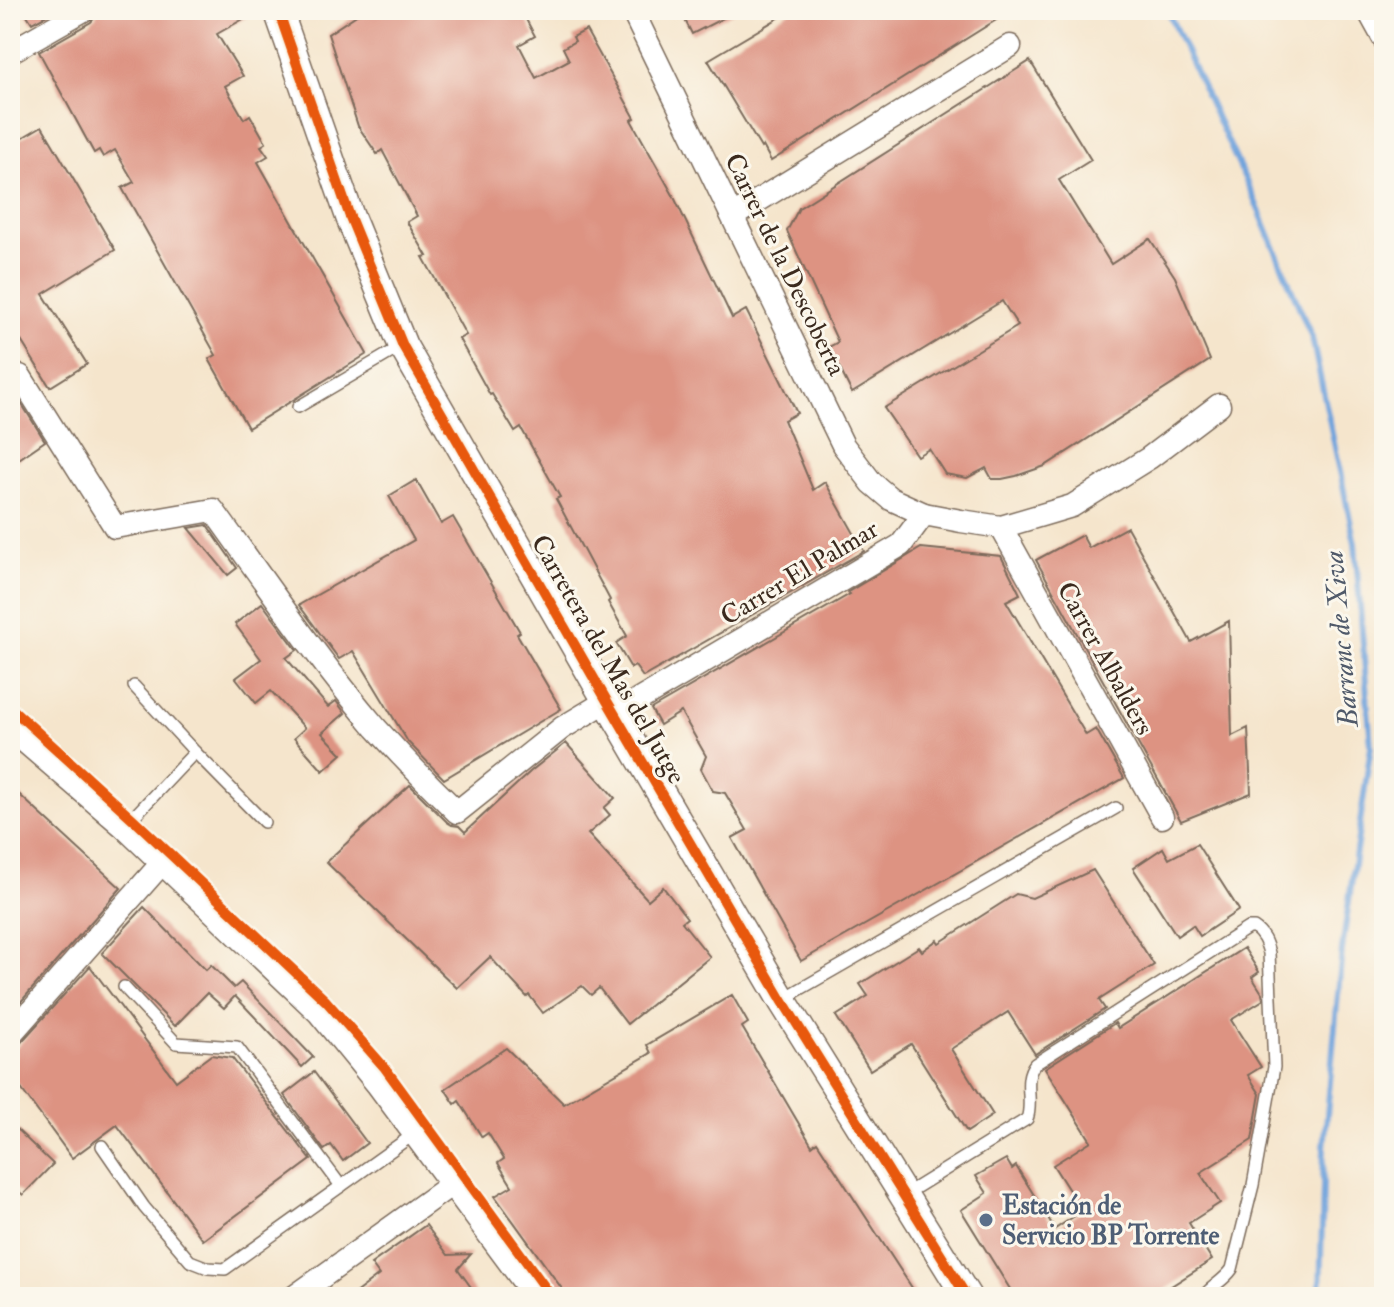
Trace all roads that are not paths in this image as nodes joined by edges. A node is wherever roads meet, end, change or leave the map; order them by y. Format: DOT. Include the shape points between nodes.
graph roads {
  1 [pos="84,10"];
  2 [pos="278,10"];
  3 [pos="632,10"];
  4 [pos="1368,10"];
  5 [pos="1384,39"];
  6 [pos="1010,46"];
  7 [pos="10,52"];
  8 [pos="733,216"];
  9 [pos="403,346"];
  10 [pos="10,383"];
  11 [pos="1219,405"];
  12 [pos="298,407"];
  13 [pos="924,514"];
  14 [pos="1001,527"];
  15 [pos="134,686"];
  16 [pos="611,707"];
  17 [pos="10,729"];
  18 [pos="195,752"];
  19 [pos="1116,808"];
  20 [pos="1162,817"];
  21 [pos="264,822"];
  22 [pos="124,827"];
  23 [pos="162,863"];
  24 [pos="124,987"];
  25 [pos="782,1000"];
  26 [pos="10,1035"];
  27 [pos="414,1134"];
  28 [pos="102,1146"];
  29 [pos="452,1184"];
  30 [pos="341,1186"];
  31 [pos="904,1195"];
  32 [pos="533,1295"];
  33 [pos="294,1297"];
  34 [pos="967,1297"];
  35 [pos="1203,1297"];
  1 -- 7 [label="street"];
  2 -- 9 [label="street, Carretera del Mas del Jutge" via="350,217"];
  3 -- 8 [label="street, Carrer de la Descoberta"];
  4 -- 5 [label="street"];
  6 -- 8 [label="street"];
  8 -- 13 [label="street, Carrer de la Descoberta" via="843,445 872,483 891,499"];
  9 -- 12 [label="lane"];
  9 -- 16 [label="street, Carretera del Mas del Jutge"];
  10 -- 16 [label="street, Carrer El Palmar" via="20,376 115,527 213,510 375,727 457,812 562,728"];
  11 -- 14 [label="street" via="1149,458 1072,506"];
  13 -- 14 [label="street"];
  13 -- 16 [label="street, Carrer El Palmar" via="901,545"];
  14 -- 20 [label="street, Carrer Albalders"];
  15 -- 18 [label="lane"];
  16 -- 25 [label="street, Carretera del Mas del Jutge"];
  17 -- 22 [label="street"];
  18 -- 21 [label="lane"];
  18 -- 22 [label="lane"];
  19 -- 25 [label="lane"];
  22 -- 23 [label="street"];
  23 -- 26 [label="street"];
  23 -- 27 [label="street" via="319,1013"];
  24 -- 30 [label="lane" via="176,1043 237,1047"];
  25 -- 31 [label="street, Carretera del Mas del Jutge"];
  27 -- 29 [label="street"];
  27 -- 30 [label="lane"];
  28 -- 30 [label="lane" via="190,1261 208,1268 225,1269"];
  29 -- 32 [label="street"];
  29 -- 33 [label="street"];
  31 -- 34 [label="street, Carretera del Mas del Jutge"];
  31 -- 35 [label="lane" via="1027,1119 1028,1076 1035,1064 1254,928 1269,953 1274,1067 1232,1269"];
}
